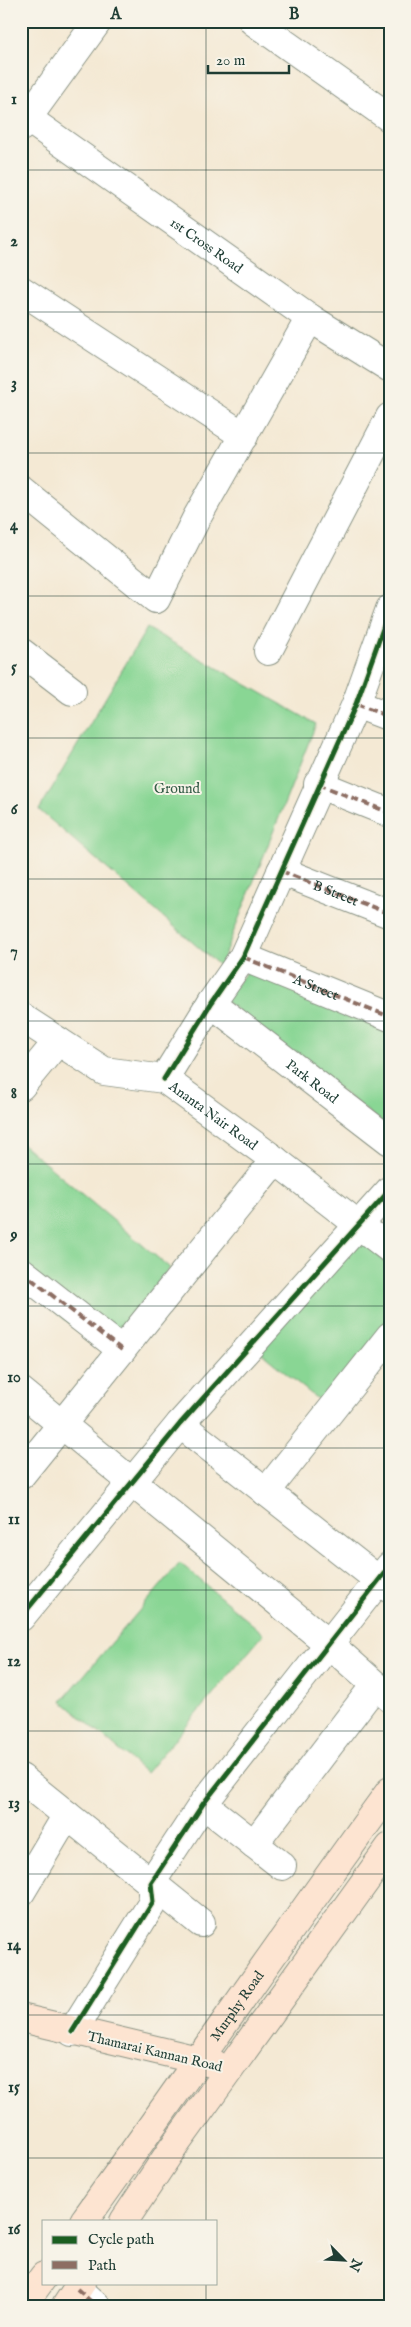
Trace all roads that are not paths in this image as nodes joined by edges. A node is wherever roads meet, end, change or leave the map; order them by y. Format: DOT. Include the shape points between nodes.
graph roads {
  1 [pos="98,21"];
  2 [pos="253,21"];
  3 [pos="390,118"];
  4 [pos="24,123"];
  5 [pos="21,290"];
  6 [pos="310,318"];
  7 [pos="390,368"];
  8 [pos="390,417"];
  9 [pos="244,436"];
  10 [pos="21,490"];
  11 [pos="389,615"];
  12 [pos="268,651"];
  13 [pos="21,652"];
  14 [pos="72,691"];
  15 [pos="356,704"];
  16 [pos="390,718"];
  17 [pos="318,784"];
  18 [pos="390,813"];
  19 [pos="281,871"];
  20 [pos="390,914"];
  21 [pos="243,957"];
  22 [pos="211,1003"];
  23 [pos="21,1017"];
  24 [pos="390,1017"];
  25 [pos="58,1041"];
  26 [pos="164,1079"];
  27 [pos="21,1086"];
  28 [pos="390,1141"];
  29 [pos="275,1160"];
  30 [pos="390,1190"];
  31 [pos="358,1225"];
  32 [pos="390,1249"];
  33 [pos="21,1271"];
  34 [pos="390,1336"];
  35 [pos="122,1350"];
  36 [pos="21,1391"];
  37 [pos="62,1424"];
  38 [pos="180,1424"];
  39 [pos="21,1475"];
  40 [pos="132,1483"];
  41 [pos="266,1492"];
  42 [pos="386,1579"];
  43 [pos="21,1617"];
  44 [pos="329,1644"];
  45 [pos="382,1692"];
  46 [pos="21,1778"];
  47 [pos="390,1791"];
  48 [pos="203,1804"];
  49 [pos="67,1815"];
  50 [pos="254,1844"];
  51 [pos="390,1847"];
  52 [pos="282,1866"];
  53 [pos="151,1883"];
  54 [pos="21,1892"];
  55 [pos="201,1923"];
  56 [pos="21,2018"];
  57 [pos="72,2032"];
  58 [pos="200,2060"];
  59 [pos="231,2068"];
  60 [pos="85,2220"];
  61 [pos="125,2220"];
  62 [pos="42,2279"];
  63 [pos="22,2306"];
  1 -- 4 [label="street"];
  2 -- 3 [label="street"];
  4 -- 6 [label="street, 1st Cross Road"];
  5 -- 9 [label="street"];
  6 -- 7 [label="street, 1st Cross Road"];
  6 -- 9 [label="street"];
  8 -- 12 [label="street"];
  9 -- 10 [label="street" via="196,519 156,599"];
  11 -- 15 [label="street"];
  13 -- 14 [label="street"];
  15 -- 16 [label="street"];
  15 -- 17 [label="street"];
  17 -- 18 [label="street"];
  17 -- 19 [label="street"];
  19 -- 20 [label="street, B Street"];
  19 -- 21 [label="street"];
  21 -- 22 [label="street"];
  21 -- 24 [label="street, A Street"];
  22 -- 26 [label="street"];
  22 -- 28 [label="street, Park Road"];
  23 -- 25 [label="street, Ananta Nair Road"];
  25 -- 26 [label="street, Ananta Nair Road" via="104,1071"];
  25 -- 27 [label="street"];
  26 -- 29 [label="street, Ananta Nair Road"];
  29 -- 31 [label="street, Ananta Nair Road"];
  29 -- 35 [label="street"];
  30 -- 31 [label="street"];
  31 -- 32 [label="street, Ananta Nair Road"];
  31 -- 38 [label="street"];
  33 -- 35 [label="street"];
  34 -- 41 [label="street"];
  35 -- 37 [label="street"];
  36 -- 37 [label="street"];
  37 -- 39 [label="street"];
  37 -- 40 [label="street"];
  38 -- 40 [label="street"];
  38 -- 41 [label="street"];
  40 -- 43 [label="street"];
  40 -- 44 [label="street"];
  41 -- 42 [label="street"];
  42 -- 44 [label="street"];
  44 -- 45 [label="street"];
  44 -- 48 [label="street"];
  45 -- 50 [label="street"];
  46 -- 49 [label="street"];
  47 -- 58 [label="main road, Murphy Road" via="261,1969"];
  48 -- 50 [label="street"];
  48 -- 53 [label="street"];
  49 -- 53 [label="street"];
  49 -- 54 [label="street"];
  50 -- 52 [label="street"];
  51 -- 59 [label="main road"];
  53 -- 55 [label="street"];
  53 -- 57 [label="street" via="153,1902"];
  56 -- 57 [label="main road, Thamarai Kannan Road"];
  57 -- 58 [label="main road, Thamarai Kannan Road"];
  58 -- 59 [label="main road, Thamarai Kannan Road"];
  58 -- 60 [label="main road, Murphy Road"];
  59 -- 61 [label="main road"];
  62 -- 63 [label="main road"];
}
